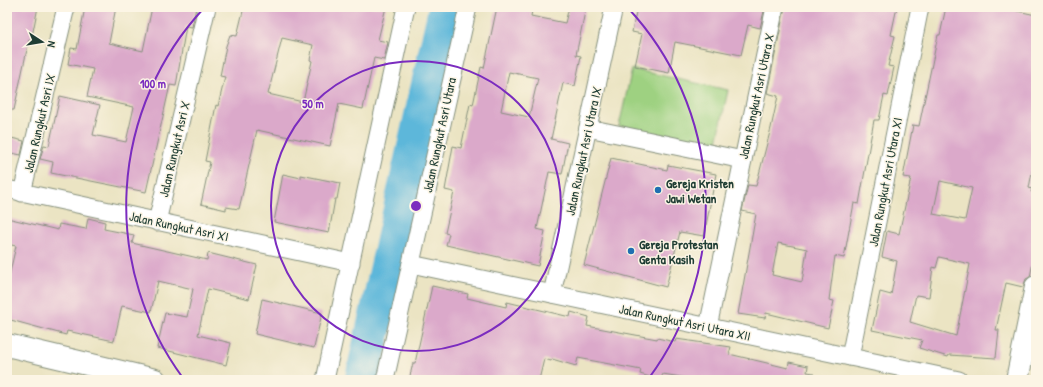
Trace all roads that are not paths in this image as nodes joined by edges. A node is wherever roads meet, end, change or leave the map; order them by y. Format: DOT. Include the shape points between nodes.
graph roads {
  1 [pos="66,7"];
  2 [pos="207,7"];
  3 [pos="406,7"];
  4 [pos="468,7"];
  5 [pos="614,7"];
  6 [pos="774,7"];
  7 [pos="920,7"];
  8 [pos="588,128"];
  9 [pos="743,160"];
  10 [pos="15,191"];
  11 [pos="157,222"];
  12 [pos="351,264"];
  13 [pos="411,264"];
  14 [pos="1036,287"];
  15 [pos="552,294"];
  16 [pos="708,327"];
  17 [pos="7,345"];
  18 [pos="850,357"];
  19 [pos="155,380"];
  20 [pos="325,380"];
  21 [pos="385,380"];
  22 [pos="959,380"];
  23 [pos="1017,380"];
  1 -- 10 [label="street, Jalan Rungkut Asri IX"];
  2 -- 11 [label="street, Jalan Rungkut Asri X"];
  3 -- 12 [label="street"];
  4 -- 13 [label="street, Jalan Rungkut Asri Utara"];
  5 -- 8 [label="street, Jalan Rungkut Asri Utara IX"];
  6 -- 9 [label="street, Jalan Rungkut Asri Utara X"];
  7 -- 18 [label="street, Jalan Rungkut Asri Utara XI"];
  8 -- 9 [label="street"];
  8 -- 15 [label="street, Jalan Rungkut Asri Utara IX"];
  9 -- 16 [label="street, Jalan Rungkut Asri Utara X"];
  10 -- 11 [label="street, Jalan Rungkut Asri XI"];
  11 -- 12 [label="street, Jalan Rungkut Asri XI"];
  12 -- 20 [label="street"];
  13 -- 15 [label="street, Jalan Rungkut Asri Utara XII"];
  13 -- 21 [label="street, Jalan Rungkut Asri Utara"];
  14 -- 23 [label="street"];
  15 -- 16 [label="street, Jalan Rungkut Asri Utara XII"];
  16 -- 18 [label="street, Jalan Rungkut Asri Utara XII"];
  17 -- 19 [label="street"];
  18 -- 22 [label="street, Jalan Rungkut Asri Utara XII"];
}
